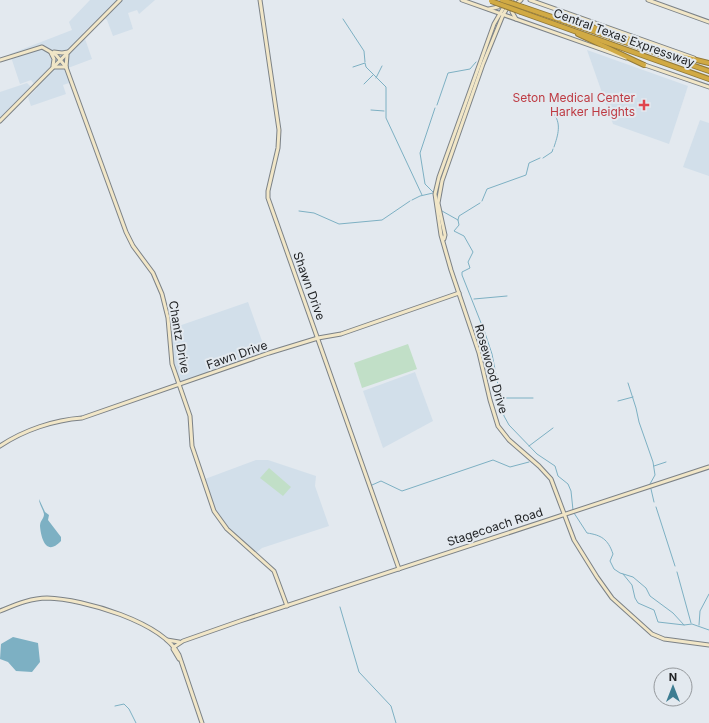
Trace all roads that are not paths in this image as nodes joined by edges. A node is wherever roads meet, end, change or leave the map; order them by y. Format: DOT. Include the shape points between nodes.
graph roads {
  1 [pos="120,0"];
  2 [pos="260,0"];
  3 [pos="462,0"];
  4 [pos="502,0"];
  5 [pos="508,0"];
  6 [pos="512,0"];
  7 [pos="521,0"];
  8 [pos="530,0"];
  9 [pos="648,0"];
  10 [pos="489,1"];
  11 [pos="488,10"];
  12 [pos="522,10"];
  13 [pos="502,15"];
  14 [pos="549,16"];
  15 [pos="513,18"];
  16 [pos="517,20"];
  17 [pos="496,21"];
  18 [pos="709,22"];
  19 [pos="499,24"];
  20 [pos="567,28"];
  21 [pos="51,51"];
  22 [pos="68,52"];
  23 [pos="0,60"];
  24 [pos="61,60"];
  25 [pos="709,63"];
  26 [pos="644,65"];
  27 [pos="66,67"];
  28 [pos="53,68"];
  29 [pos="709,71"];
  30 [pos="709,79"];
  31 [pos="709,87"];
  32 [pos="0,121"];
  33 [pos="444,239"];
  34 [pos="459,293"];
  35 [pos="318,338"];
  36 [pos="179,384"];
  37 [pos="0,446"];
  38 [pos="709,467"];
  39 [pos="567,513"];
  40 [pos="399,569"];
  41 [pos="287,606"];
  42 [pos="0,611"];
  43 [pos="166,640"];
  44 [pos="183,641"];
  45 [pos="709,645"];
  46 [pos="174,647"];
  47 [pos="202,723"];
  1 -- 22 [label="main road"];
  2 -- 35 [label="main road, Shawn Drive" via="279,130 268,198"];
  3 -- 11 [label="main road"];
  4 -- 11 [label="main road" via="498,7"];
  4 -- 12 [label="highway, Central Texas Expressway, bridge"];
  5 -- 13 [label="main road, Rosewood Drive"];
  6 -- 13 [label="main road, Rosewood Drive"];
  7 -- 16 [label="main road" via="512,12"];
  8 -- 25 [label="main road"];
  9 -- 18 [label="main road"];
  10 -- 12 [label="highway, Central Texas Expressway, bridge"];
  11 -- 13 [label="main road"];
  11 -- 17 [label="main road"];
  12 -- 14 [label="highway, Central Texas Expressway"];
  12 -- 20 [label="highway, Central Texas Expressway"];
  13 -- 15 [label="main road"];
  13 -- 17 [label="main road, Rosewood Drive"];
  13 -- 19 [label="main road, Rosewood Drive"];
  14 -- 25 [label="highway" via="603,30 678,56"];
  14 -- 29 [label="highway, Central Texas Expressway"];
  15 -- 16 [label="main road"];
  15 -- 19 [label="main road"];
  16 -- 26 [label="main road"];
  17 -- 33 [label="main road, Rosewood Drive" via="436,187 435,204"];
  19 -- 33 [label="main road, Rosewood Drive" via="442,181 438,200"];
  20 -- 26 [label="highway"];
  20 -- 30 [label="highway, Central Texas Expressway"];
  21 -- 22 [label="main road"];
  21 -- 23 [label="main road" via="45,47 38,47"];
  21 -- 24 [label="main road, Chantz Drive"];
  21 -- 28 [label="main road" via="54,59"];
  22 -- 24 [label="main road"];
  22 -- 27 [label="main road"];
  24 -- 27 [label="main road, Chantz Drive"];
  24 -- 28 [label="main road"];
  26 -- 31 [label="main road"];
  27 -- 28 [label="main road"];
  27 -- 36 [label="main road, Chantz Drive" via="126,232 153,273 162,294 168,318 172,364"];
  28 -- 32 [label="main road"];
  33 -- 34 [label="main road, Rosewood Drive"];
  34 -- 35 [label="main road, Fawn Drive" via="341,334"];
  34 -- 39 [label="main road, Rosewood Drive" via="479,353 498,426 509,440 548,475"];
  35 -- 36 [label="main road, Fawn Drive"];
  35 -- 40 [label="main road, Shawn Drive"];
  36 -- 37 [label="main road, Fawn Drive" via="82,418 59,421 18,435"];
  36 -- 41 [label="main road, Chantz Drive" via="190,416 192,446 214,511 227,529 274,571"];
  38 -- 39 [label="main road, Stagecoach Road"];
  39 -- 40 [label="main road, Stagecoach Road"];
  39 -- 45 [label="main road, Rosewood Drive" via="574,540 597,577 612,598 639,624 664,639"];
  40 -- 41 [label="main road, Stagecoach Road"];
  41 -- 44 [label="main road, Stagecoach Road"];
  42 -- 43 [label="main road" via="31,600 65,600 127,616"];
  43 -- 44 [label="main road"];
  43 -- 46 [label="main road"];
  44 -- 46 [label="main road"];
  46 -- 47 [label="main road"];
}
